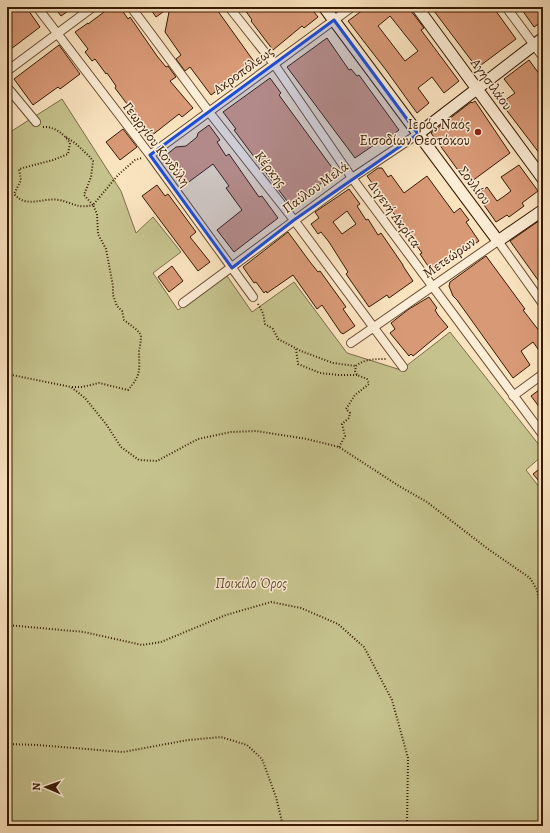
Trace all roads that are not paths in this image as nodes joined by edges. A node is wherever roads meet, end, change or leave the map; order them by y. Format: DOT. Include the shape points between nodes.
graph roads {
  1 [pos="38,7"];
  2 [pos="93,7"];
  3 [pos="131,7"];
  4 [pos="229,7"];
  5 [pos="324,7"];
  6 [pos="352,7"];
  7 [pos="417,7"];
  8 [pos="506,7"];
  9 [pos="334,20"];
  10 [pos="57,33"];
  11 [pos="539,41"];
  12 [pos="543,57"];
  13 [pos="274,64"];
  14 [pos="7,71"];
  15 [pos="7,87"];
  16 [pos="478,89"];
  17 [pos="209,112"];
  18 [pos="36,122"];
  19 [pos="418,134"];
  20 [pos="150,155"];
  21 [pos="352,178"];
  22 [pos="543,178"];
  23 [pos="543,210"];
  24 [pos="294,220"];
  25 [pos="498,241"];
  26 [pos="232,268"];
  27 [pos="433,287"];
  28 [pos="253,297"];
  29 [pos="182,303"];
  30 [pos="543,304"];
  31 [pos="373,328"];
  32 [pos="351,343"];
  33 [pos="403,367"];
  34 [pos="543,374"];
  35 [pos="514,396"];
  36 [pos="543,435"];
  1 -- 10 [label="street, Γεωργίου Κονδύλη"];
  2 -- 10 [label="street"];
  3 -- 17 [label="street, Κέρκης"];
  4 -- 13 [label="street, Διγενή Ακρίτα"];
  5 -- 9 [label="street, Σουλίου"];
  6 -- 9 [label="street, Ακροπόλεως"];
  7 -- 16 [label="street, Αγησιλάου"];
  8 -- 11 [label="street"];
  9 -- 13 [label="street, Ακροπόλεως"];
  9 -- 19 [label="street, Σουλίου"];
  10 -- 14 [label="street"];
  10 -- 20 [label="street, Γεωργίου Κονδύλη"];
  11 -- 12 [label="street"];
  11 -- 16 [label="street, Παύλου Μελά"];
  13 -- 17 [label="street, Ακροπόλεως"];
  13 -- 21 [label="street, Διγενή Ακρίτα"];
  15 -- 18 [label="street"];
  16 -- 19 [label="street, Παύλου Μελά"];
  16 -- 22 [label="street, Αγησιλάου"];
  17 -- 20 [label="street, Ακροπόλεως"];
  17 -- 24 [label="street, Κέρκης"];
  19 -- 21 [label="street, Παύλου Μελά"];
  19 -- 25 [label="street, Σουλίου"];
  20 -- 26 [label="street, Γεωργίου Κονδύλη"];
  21 -- 24 [label="street, Παύλου Μελά"];
  21 -- 27 [label="street, Διγενή Ακρίτα"];
  23 -- 25 [label="street, Μετεώρων"];
  24 -- 26 [label="street, Παύλου Μελά"];
  24 -- 31 [label="street, Κέρκης"];
  25 -- 27 [label="street, Μετεώρων"];
  25 -- 30 [label="street, Σουλίου"];
  26 -- 28 [label="street, Γεωργίου Κονδύλη"];
  26 -- 29 [label="street, Παύλου Μελά"];
  27 -- 31 [label="street, Μετεώρων"];
  27 -- 35 [label="street, Διγενή Ακρίτα"];
  31 -- 32 [label="street, Μετεώρων"];
  31 -- 33 [label="street, Κέρκης"];
  34 -- 35 [label="street"];
  35 -- 36 [label="street, Διγενή Ακρίτα"];
}
